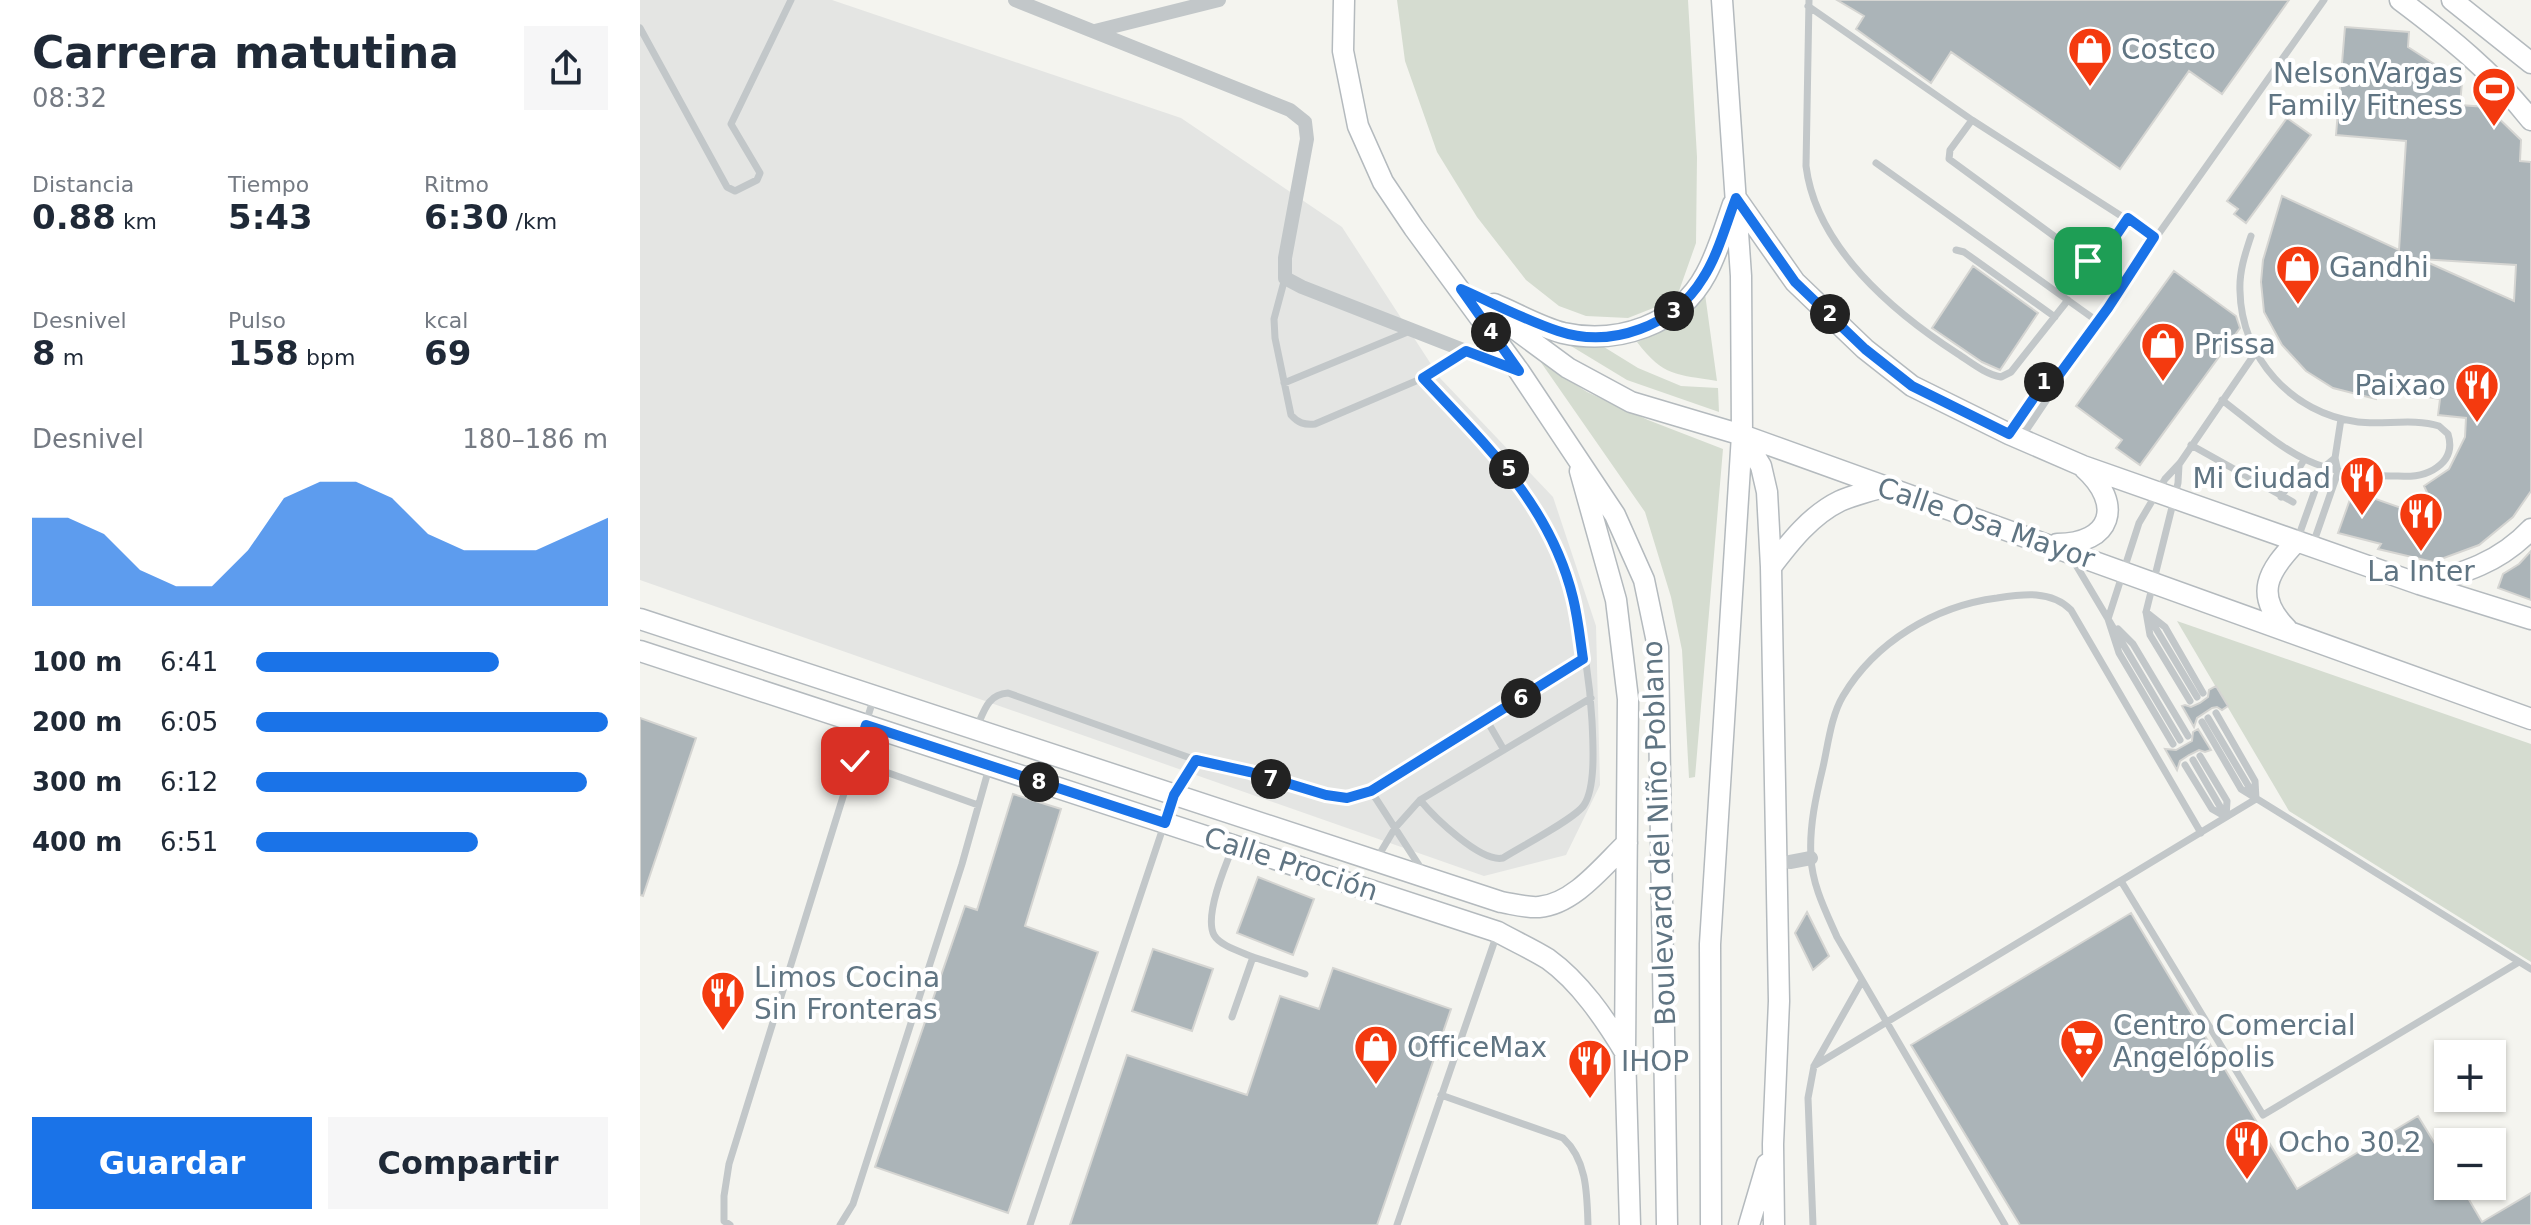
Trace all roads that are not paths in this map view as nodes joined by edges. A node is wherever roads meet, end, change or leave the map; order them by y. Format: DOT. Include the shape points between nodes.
graph roads {
  1 [pos="791,0"];
  2 [pos="1016,0"];
  3 [pos="1219,0"];
  4 [pos="1344,0"];
  5 [pos="1722,0"];
  6 [pos="2324,0"];
  7 [pos="2400,0"];
  8 [pos="2454,2"];
  9 [pos="1808,3"];
  10 [pos="640,28"];
  11 [pos="2439,29"];
  12 [pos="1095,31"];
  13 [pos="2531,63"];
  14 [pos="1972,120"];
  15 [pos="2531,120"];
  16 [pos="1876,163"];
  17 [pos="1736,198"];
  18 [pos="2128,218"];
  19 [pos="2251,236"];
  20 [pos="2154,237"];
  21 [pos="1956,250"];
  22 [pos="1285,278"];
  23 [pos="1461,289"];
  24 [pos="2068,300"];
  25 [pos="2055,317"];
  26 [pos="2097,321"];
  27 [pos="1415,329"];
  28 [pos="1466,351"];
  29 [pos="2256,352"];
  30 [pos="1519,371"];
  31 [pos="1423,378"];
  32 [pos="1284,383"];
  33 [pos="2222,400"];
  34 [pos="2341,419"];
  35 [pos="1742,435"];
  36 [pos="2014,436"];
  37 [pos="2191,445"];
  38 [pos="1574,452"];
  39 [pos="2335,458"];
  40 [pos="2304,460"];
  41 [pos="2180,463"];
  42 [pos="2083,466"];
  43 [pos="2323,468"];
  44 [pos="2338,472"];
  45 [pos="1882,487"];
  46 [pos="2165,496"];
  47 [pos="2281,497"];
  48 [pos="2293,502"];
  49 [pos="2531,529"];
  50 [pos="2304,544"];
  51 [pos="2058,548"];
  52 [pos="1771,567"];
  53 [pos="2123,571"];
  54 [pos="2154,582"];
  55 [pos="2419,584"];
  56 [pos="2146,612"];
  57 [pos="640,619"];
  58 [pos="2108,619"];
  59 [pos="2531,619"];
  60 [pos="2288,630"];
  61 [pos="640,651"];
  62 [pos="1583,659"];
  63 [pos="874,696"];
  64 [pos="1591,698"];
  65 [pos="918,710"];
  66 [pos="1486,719"];
  67 [pos="2531,719"];
  68 [pos="866,725"];
  69 [pos="976,729"];
  70 [pos="910,739"];
  71 [pos="2180,740"];
  72 [pos="1504,750"];
  73 [pos="1196,760"];
  74 [pos="855,761"];
  75 [pos="990,766"];
  76 [pos="1371,791"];
  77 [pos="1174,795"];
  78 [pos="2256,799"];
  79 [pos="1420,800"];
  80 [pos="978,805"];
  81 [pos="2226,817"];
  82 [pos="1165,823"];
  83 [pos="1395,828"];
  84 [pos="2201,833"];
  85 [pos="1627,843"];
  86 [pos="1233,845"];
  87 [pos="1811,858"];
  88 [pos="1376,861"];
  89 [pos="1790,862"];
  90 [pos="1427,878"];
  91 [pos="2121,881"];
  92 [pos="1498,932"];
  93 [pos="1253,957"];
  94 [pos="2519,962"];
  95 [pos="2531,969"];
  96 [pos="1305,974"];
  97 [pos="1862,981"];
  98 [pos="1232,1017"];
  99 [pos="1886,1022"];
  100 [pos="1625,1052"];
  101 [pos="1814,1066"];
  102 [pos="1441,1095"];
  103 [pos="1773,1144"];
  104 [pos="842,1222"];
  105 [pos="725,1224"];
  106 [pos="855,1225"];
  107 [pos="1030,1225"];
  108 [pos="1397,1225"];
  109 [pos="1588,1225"];
  110 [pos="1630,1225"];
  111 [pos="1667,1225"];
  112 [pos="1711,1225"];
  113 [pos="1749,1225"];
  114 [pos="1774,1225"];
  115 [pos="1813,1225"];
  116 [pos="2005,1225"];
  1 -- 10 [label="lane" via="731,124 760,173 735,191 727,187"];
  2 -- 12 [label="street"];
  3 -- 12 [label="street"];
  4 -- 23 [label="main road, Boulevard del Niño Poblano" via="1343,51 1358,126 1383,182"];
  5 -- 17 [label="main road, Boulevard del Niño Poblano"];
  6 -- 20 [label="lane"];
  7 -- 11 [label="main road"];
  8 -- 11 [label="main road"];
  8 -- 13 [label="main road"];
  9 -- 14 [label="lane"];
  9 -- 25 [label="lane" via="1806,166 1815,205 1848,259 1901,312 1991,375 2011,372"];
  11 -- 15 [label="main road" via="2506,88"];
  12 -- 22 [label="street" via="1290,110 1305,122 1307,139"];
  14 -- 18 [label="lane"];
  14 -- 18 [label="lane" via="1948,154 1951,162 2088,261 2100,259"];
  16 -- 24 [label="lane"];
  17 -- 23 [label="main road" via="1701,283 1664,318 1633,333 1590,338 1559,332"];
  17 -- 35 [label="main road, Boulevard del Niño Poblano"];
  17 -- 36 [label="main road" via="1795,282 1865,349 1912,386"];
  18 -- 20 [label="lane"];
  19 -- 29 [label="lane" via="2240,289 2242,314"];
  20 -- 26 [label="lane"];
  21 -- 25 [label="lane"];
  22 -- 27 [label="street"];
  22 -- 32 [label="lane" via="1274,319"];
  23 -- 30 [label="main road, Boulevard del Niño Poblano"];
  23 -- 35 [label="main road, Calle Osa Mayor" via="1568,368 1631,402"];
  24 -- 25 [label="lane"];
  24 -- 26 [label="lane"];
  26 -- 36 [label="lane" via="2056,386"];
  27 -- 28 [label="street"];
  27 -- 32 [label="lane"];
  28 -- 30 [label="street"];
  28 -- 31 [label="lane"];
  29 -- 33 [label="lane"];
  29 -- 34 [label="lane" via="2291,394"];
  30 -- 38 [label="main road, Boulevard del Niño Poblano"];
  31 -- 32 [label="lane" via="1306,425 1291,415"];
  31 -- 62 [label="lane" via="1507,466 1534,505 1560,555"];
  33 -- 37 [label="lane"];
  33 -- 40 [label="lane"];
  34 -- 39 [label="lane"];
  34 -- 44 [label="lane" via="2432,424 2444,430 2450,451 2442,464 2419,476"];
  35 -- 45 [label="main road, Calle Osa Mayor"];
  35 -- 52 [label="main road" via="1761,466 1767,492"];
  35 -- 112 [label="main road, Boulevard del Niño Poblano" via="1710,944"];
  36 -- 42 [label="main road"];
  37 -- 41 [label="lane"];
  37 -- 47 [label="lane"];
  38 -- 85 [label="main road" via="1616,600 1628,699"];
  38 -- 111 [label="main road, Boulevard del Niño Poblano" via="1615,515 1644,580 1658,647"];
  39 -- 43 [label="lane"];
  39 -- 44 [label="lane"];
  40 -- 43 [label="lane"];
  40 -- 47 [label="lane"];
  41 -- 46 [label="lane"];
  41 -- 46 [label="lane" via="2178,483"];
  42 -- 46 [label="main road"];
  42 -- 51 [label="main road" via="2108,499 2109,512 2088,540"];
  43 -- 44 [label="lane"];
  43 -- 50 [label="lane"];
  44 -- 50 [label="lane"];
  45 -- 51 [label="main road, Calle Osa Mayor"];
  45 -- 52 [label="main road" via="1825,511 1795,536"];
  46 -- 50 [label="main road"];
  46 -- 53 [label="lane" via="2139,523"];
  46 -- 54 [label="lane"];
  47 -- 48 [label="lane"];
  49 -- 55 [label="main road" via="2506,553 2466,573"];
  50 -- 55 [label="main road"];
  50 -- 60 [label="main road" via="2277,563 2268,585 2272,610"];
  51 -- 53 [label="main road, Calle Osa Mayor"];
  51 -- 58 [label="lane"];
  52 -- 103 [label="main road" via="1779,1001"];
  53 -- 54 [label="main road, Calle Osa Mayor"];
  53 -- 58 [label="lane"];
  54 -- 56 [label="lane"];
  54 -- 60 [label="main road, Calle Osa Mayor"];
  55 -- 59 [label="main road"];
  56 -- 56 [label="lane" via="2165,627 2197,697 2150,635"];
  57 -- 63 [label="main road, Calle Proción"];
  58 -- 71 [label="lane"];
  60 -- 67 [label="main road, Calle Osa Mayor"];
  61 -- 68 [label="main road, Calle Proción"];
  62 -- 64 [label="lane"];
  62 -- 66 [label="lane"];
  63 -- 65 [label="main road, Calle Proción"];
  63 -- 68 [label="lane"];
  64 -- 72 [label="lane"];
  64 -- 79 [label="lane" via="1587,801 1503,858 1487,857 1454,834"];
  65 -- 69 [label="main road, Calle Proción"];
  65 -- 70 [label="main road"];
  66 -- 72 [label="lane"];
  66 -- 76 [label="lane"];
  68 -- 70 [label="main road, Calle Proción"];
  68 -- 74 [label="lane"];
  69 -- 73 [label="lane" via="992,698 1008,693"];
  69 -- 77 [label="main road, Calle Proción"];
  70 -- 75 [label="main road, Calle Proción"];
  72 -- 79 [label="lane"];
  73 -- 76 [label="lane" via="1326,795 1347,798"];
  73 -- 77 [label="lane"];
  74 -- 80 [label="lane"];
  74 -- 105 [label="lane" via="729,1164"];
  75 -- 80 [label="lane"];
  75 -- 82 [label="main road, Calle Proción"];
  76 -- 83 [label="lane"];
  77 -- 82 [label="lane"];
  77 -- 88 [label="main road, Calle Proción"];
  78 -- 78 [label="lane" via="2255,781 2209,718 2241,789"];
  78 -- 81 [label="lane"];
  78 -- 94 [label="lane"];
  79 -- 83 [label="lane"];
  80 -- 104 [label="lane" via="853,1204"];
  81 -- 81 [label="lane" via="2212,809 2192,760 2227,801"];
  81 -- 84 [label="lane"];
  82 -- 86 [label="main road, Calle Proción"];
  82 -- 107 [label="lane"];
  83 -- 88 [label="lane"];
  83 -- 90 [label="lane"];
  84 -- 87 [label="lane" via="2071,610 2049,596 2014,595 1959,606 1915,626 1862,670 1841,698 1815,803"];
  84 -- 91 [label="lane"];
  85 -- 90 [label="main road, Calle Proción" via="1582,887 1540,907 1501,902"];
  85 -- 100 [label="main road"];
  86 -- 92 [label="main road, Calle Proción"];
  86 -- 93 [label="lane" via="1211,921 1222,942"];
  87 -- 89 [label="street"];
  87 -- 97 [label="lane" via="1818,893"];
  88 -- 90 [label="main road, Calle Proción"];
  91 -- 94 [label="lane" via="2263,1115"];
  91 -- 99 [label="lane"];
  92 -- 100 [label="main road, Calle Proción" via="1549,960 1607,1022"];
  92 -- 102 [label="lane"];
  93 -- 96 [label="lane"];
  93 -- 98 [label="lane"];
  94 -- 95 [label="lane"];
  97 -- 99 [label="lane"];
  97 -- 101 [label="lane"];
  99 -- 101 [label="lane"];
  99 -- 116 [label="lane"];
  100 -- 110 [label="main road"];
  101 -- 115 [label="lane" via="1808,1098"];
  102 -- 108 [label="lane"];
  102 -- 109 [label="lane" via="1563,1138 1582,1165"];
  103 -- 113 [label="main road"];
  103 -- 114 [label="main road"];
  104 -- 106 [label="lane"];
}
